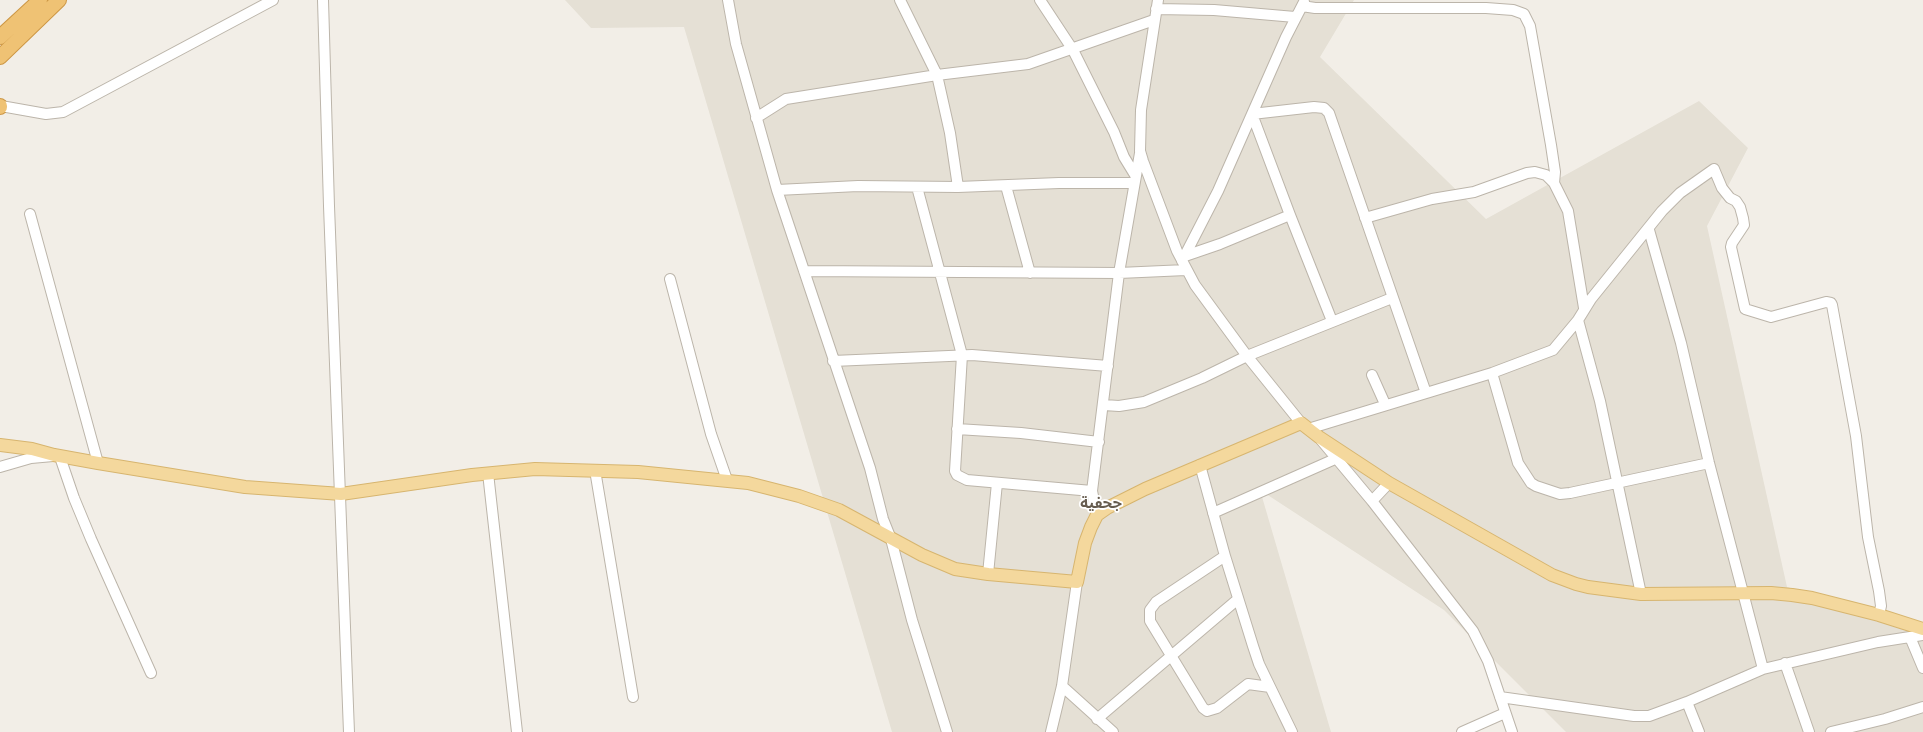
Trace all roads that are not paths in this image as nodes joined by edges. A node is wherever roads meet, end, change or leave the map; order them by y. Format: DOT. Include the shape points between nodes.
graph roads {
  1 [pos="40,0"];
  2 [pos="59,0"];
  3 [pos="273,0"];
  4 [pos="323,0"];
  5 [pos="728,0"];
  6 [pos="900,0"];
  7 [pos="1040,0"];
  8 [pos="1304,3"];
  9 [pos="1157,4"];
  10 [pos="1295,18"];
  11 [pos="1154,20"];
  12 [pos="0,37"];
  13 [pos="1073,50"];
  14 [pos="0,57"];
  15 [pos="937,75"];
  16 [pos="0,106"];
  17 [pos="1252,114"];
  18 [pos="756,118"];
  19 [pos="1140,151"];
  20 [pos="1135,179"];
  21 [pos="1554,183"];
  22 [pos="1006,186"];
  23 [pos="917,187"];
  24 [pos="958,187"];
  25 [pos="777,190"];
  26 [pos="30,214"];
  27 [pos="1290,215"];
  28 [pos="1365,218"];
  29 [pos="1648,230"];
  30 [pos="1184,262"];
  31 [pos="804,271"];
  32 [pos="940,272"];
  33 [pos="1030,273"];
  34 [pos="1119,274"];
  35 [pos="670,279"];
  36 [pos="1392,298"];
  37 [pos="1584,308"];
  38 [pos="1578,320"];
  39 [pos="1332,321"];
  40 [pos="962,355"];
  41 [pos="1247,356"];
  42 [pos="833,360"];
  43 [pos="1108,366"];
  44 [pos="1492,373"];
  45 [pos="1372,375"];
  46 [pos="1426,393"];
  47 [pos="1104,404"];
  48 [pos="1385,404"];
  49 [pos="1305,426"];
  50 [pos="957,429"];
  51 [pos="1319,437"];
  52 [pos="1099,442"];
  53 [pos="0,444"];
  54 [pos="57,456"];
  55 [pos="1335,459"];
  56 [pos="98,463"];
  57 [pos="1709,463"];
  58 [pos="1200,465"];
  59 [pos="0,466"];
  60 [pos="595,470"];
  61 [pos="488,473"];
  62 [pos="727,480"];
  63 [pos="1617,482"];
  64 [pos="997,483"];
  65 [pos="1390,483"];
  66 [pos="1092,491"];
  67 [pos="341,494"];
  68 [pos="1372,501"];
  69 [pos="1213,512"];
  70 [pos="1097,515"];
  71 [pos="891,539"];
  72 [pos="1225,556"];
  73 [pos="988,574"];
  74 [pos="1078,582"];
  75 [pos="1641,594"];
  76 [pos="1742,594"];
  77 [pos="1238,599"];
  78 [pos="1879,615"];
  79 [pos="1923,629"];
  80 [pos="1923,635"];
  81 [pos="1910,637"];
  82 [pos="1170,656"];
  83 [pos="1785,663"];
  84 [pos="1923,668"];
  85 [pos="1763,669"];
  86 [pos="151,673"];
  87 [pos="1062,686"];
  88 [pos="1270,686"];
  89 [pos="633,697"];
  90 [pos="1500,697"];
  91 [pos="1687,702"];
  92 [pos="1923,707"];
  93 [pos="1504,712"];
  94 [pos="1097,719"];
  95 [pos="349,732"];
  96 [pos="517,732"];
  97 [pos="948,732"];
  98 [pos="1051,732"];
  99 [pos="1113,732"];
  100 [pos="1292,732"];
  101 [pos="1462,732"];
  102 [pos="1512,732"];
  103 [pos="1699,732"];
  104 [pos="1809,732"];
  105 [pos="1831,732"];
  1 -- 12 [label="highway"];
  2 -- 14 [label="highway"];
  3 -- 16 [label="street" via="63,112 46,114"];
  4 -- 67 [label="street"];
  5 -- 18 [label="street" via="736,44"];
  6 -- 15 [label="street"];
  7 -- 13 [label="street"];
  8 -- 10 [label="street"];
  8 -- 21 [label="street" via="1315,8 1486,8 1514,10 1524,14 1530,26 1555,172"];
  9 -- 10 [label="street"];
  9 -- 11 [label="street"];
  10 -- 17 [label="street"];
  11 -- 13 [label="street"];
  11 -- 19 [label="street" via="1141,110"];
  13 -- 15 [label="street" via="1017,67"];
  13 -- 20 [label="street"];
  15 -- 18 [label="street" via="786,99"];
  15 -- 24 [label="street" via="950,133"];
  17 -- 27 [label="street"];
  17 -- 28 [label="street" via="1314,107 1327,110"];
  17 -- 30 [label="street"];
  18 -- 25 [label="street"];
  19 -- 20 [label="street"];
  19 -- 30 [label="street"];
  20 -- 22 [label="street"];
  20 -- 34 [label="street"];
  21 -- 28 [label="street" via="1546,175 1527,173 1474,192 1432,199"];
  21 -- 37 [label="street" via="1568,211"];
  22 -- 24 [label="street"];
  22 -- 33 [label="street"];
  23 -- 24 [label="street"];
  23 -- 25 [label="street" via="858,186"];
  23 -- 32 [label="street"];
  25 -- 31 [label="street"];
  26 -- 56 [label="street"];
  27 -- 30 [label="street"];
  27 -- 39 [label="street"];
  28 -- 36 [label="street"];
  29 -- 37 [label="street"];
  29 -- 57 [label="street" via="1680,343"];
  29 -- 78 [label="street" via="1680,193 1714,169 1722,188 1740,206 1743,218 1744,224 1731,247 1744,309 1771,317 1826,302 1831,303 1855,430 1868,537 1881,606"];
  30 -- 34 [label="street"];
  30 -- 41 [label="street" via="1213,311"];
  31 -- 32 [label="street"];
  31 -- 42 [label="street"];
  32 -- 33 [label="street"];
  32 -- 40 [label="street"];
  33 -- 34 [label="street"];
  34 -- 43 [label="street"];
  35 -- 62 [label="street" via="711,434"];
  36 -- 39 [label="street"];
  36 -- 46 [label="street"];
  37 -- 38 [label="street"];
  38 -- 44 [label="street" via="1550,352"];
  38 -- 63 [label="street" via="1600,401"];
  39 -- 41 [label="street"];
  40 -- 42 [label="street"];
  40 -- 43 [label="street" via="989,355"];
  40 -- 50 [label="street"];
  41 -- 47 [label="street" via="1144,402 1119,406"];
  41 -- 49 [label="street"];
  42 -- 71 [label="street"];
  43 -- 47 [label="street"];
  44 -- 46 [label="street"];
  44 -- 63 [label="street" via="1518,462 1531,483 1560,494"];
  45 -- 48 [label="street"];
  46 -- 48 [label="street"];
  47 -- 52 [label="street"];
  48 -- 49 [label="street"];
  49 -- 51 [label="main road"];
  49 -- 58 [label="main road"];
  50 -- 52 [label="street"];
  50 -- 64 [label="street" via="957,475 967,480"];
  51 -- 55 [label="street"];
  51 -- 65 [label="main road"];
  52 -- 66 [label="street"];
  53 -- 54 [label="main road"];
  54 -- 56 [label="main road"];
  54 -- 59 [label="street" via="31,458"];
  54 -- 86 [label="street"];
  55 -- 68 [label="street"];
  55 -- 69 [label="street"];
  56 -- 67 [label="main road" via="245,487"];
  57 -- 63 [label="street"];
  57 -- 76 [label="street"];
  58 -- 69 [label="street"];
  58 -- 70 [label="main road" via="1117,502"];
  60 -- 61 [label="main road" via="534,469"];
  60 -- 62 [label="main road"];
  60 -- 89 [label="street"];
  61 -- 67 [label="main road"];
  61 -- 96 [label="street"];
  62 -- 71 [label="main road" via="771,488 818,502 839,510"];
  63 -- 75 [label="street"];
  64 -- 66 [label="street"];
  64 -- 73 [label="street"];
  65 -- 68 [label="street"];
  65 -- 75 [label="main road" via="1552,575 1588,587"];
  66 -- 70 [label="street"];
  67 -- 95 [label="street"];
  68 -- 90 [label="street" via="1473,631 1488,661"];
  69 -- 72 [label="street"];
  70 -- 74 [label="main road" via="1085,543"];
  71 -- 73 [label="main road" via="942,564"];
  71 -- 97 [label="street" via="912,620"];
  72 -- 77 [label="street"];
  72 -- 82 [label="street" via="1156,602 1150,610 1150,621"];
  73 -- 74 [label="main road"];
  74 -- 87 [label="street"];
  75 -- 76 [label="main road"];
  76 -- 78 [label="main road" via="1771,593 1812,598"];
  76 -- 85 [label="street"];
  77 -- 82 [label="street"];
  77 -- 88 [label="street" via="1259,664"];
  78 -- 79 [label="main road"];
  80 -- 81 [label="street"];
  81 -- 83 [label="street"];
  81 -- 84 [label="street"];
  82 -- 88 [label="street" via="1207,711 1217,708 1248,684"];
  82 -- 94 [label="street"];
  83 -- 85 [label="street"];
  83 -- 104 [label="street"];
  85 -- 91 [label="street"];
  87 -- 94 [label="street"];
  87 -- 98 [label="street"];
  88 -- 100 [label="street"];
  90 -- 91 [label="street" via="1640,716 1655,714"];
  90 -- 93 [label="street"];
  91 -- 103 [label="street"];
  92 -- 105 [label="street"];
  93 -- 101 [label="street"];
  93 -- 102 [label="street"];
  94 -- 99 [label="street"];
}
